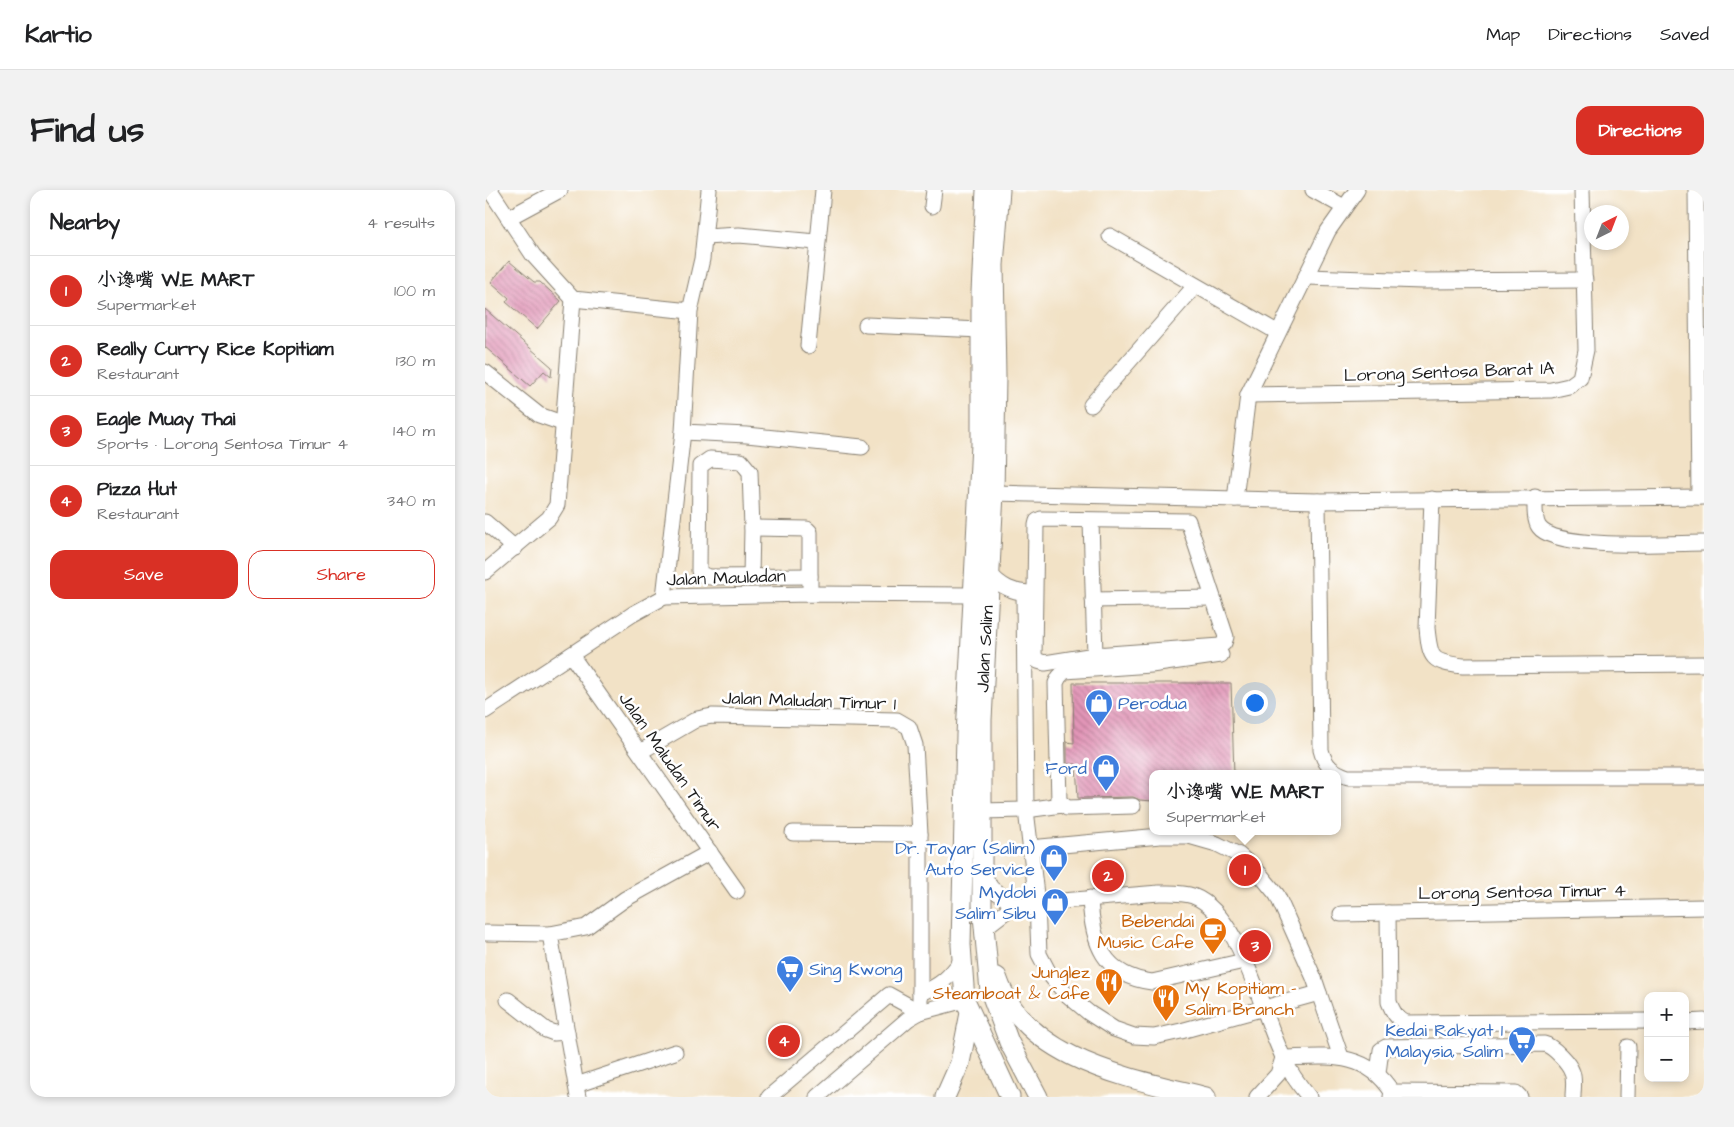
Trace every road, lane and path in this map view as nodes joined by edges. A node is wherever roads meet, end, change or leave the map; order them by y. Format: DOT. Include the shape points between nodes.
graph roads {
  1 [pos="490,190"];
  2 [pos="709,190"];
  3 [pos="823,190"];
  4 [pos="934,190"];
  5 [pos="986,190"];
  6 [pos="999,190"];
  7 [pos="1313,190"];
  8 [pos="1357,190"];
  9 [pos="1582,190"];
  10 [pos="1696,190"];
  11 [pos="555,191"];
  12 [pos="932,206"];
  13 [pos="1345,207"];
  14 [pos="510,217"];
  15 [pos="1110,236"];
  16 [pos="705,237"];
  17 [pos="816,242"];
  18 [pos="1308,277"];
  19 [pos="1585,280"];
  20 [pos="1195,286"];
  21 [pos="573,299"];
  22 [pos="690,311"];
  23 [pos="866,325"];
  24 [pos="981,330"];
  25 [pos="1277,332"];
  26 [pos="807,346"];
  27 [pos="485,372"];
  28 [pos="1701,390"];
  29 [pos="1248,395"];
  30 [pos="1091,405"];
  31 [pos="562,423"];
  32 [pos="683,432"];
  33 [pos="747,435"];
  34 [pos="862,447"];
  35 [pos="741,460"];
  36 [pos="994,493"];
  37 [pos="1535,497"];
  38 [pos="1701,497"];
  39 [pos="1185,498"];
  40 [pos="1235,499"];
  41 [pos="1432,499"];
  42 [pos="1318,501"];
  43 [pos="1091,521"];
  44 [pos="1188,521"];
  45 [pos="485,522"];
  46 [pos="752,528"];
  47 [pos="1704,543"];
  48 [pos="515,548"];
  49 [pos="485,572"];
  50 [pos="989,572"];
  51 [pos="751,576"];
  52 [pos="809,576"];
  53 [pos="1029,593"];
  54 [pos="811,594"];
  55 [pos="972,595"];
  56 [pos="664,597"];
  57 [pos="1213,598"];
  58 [pos="1093,600"];
  59 [pos="571,655"];
  60 [pos="1095,655"];
  61 [pos="1221,655"];
  62 [pos="1704,664"];
  63 [pos="485,711"];
  64 [pos="640,752"];
  65 [pos="1331,770"];
  66 [pos="1341,774"];
  67 [pos="1704,777"];
  68 [pos="1062,805"];
  69 [pos="1133,806"];
  70 [pos="1026,810"];
  71 [pos="981,811"];
  72 [pos="793,833"];
  73 [pos="919,834"];
  74 [pos="1030,848"];
  75 [pos="710,852"];
  76 [pos="982,872"];
  77 [pos="737,891"];
  78 [pos="1090,898"];
  79 [pos="1037,903"];
  80 [pos="1014,905"];
  81 [pos="1704,907"];
  82 [pos="1388,913"];
  83 [pos="1341,914"];
  84 [pos="485,933"];
  85 [pos="550,934"];
  86 [pos="983,934"];
  87 [pos="962,960"];
  88 [pos="1244,961"];
  89 [pos="920,993"];
  90 [pos="1319,993"];
  91 [pos="508,1000"];
  92 [pos="968,1006"];
  93 [pos="1263,1007"];
  94 [pos="920,1012"];
  95 [pos="1644,1021"];
  96 [pos="1704,1021"];
  97 [pos="1689,1022"];
  98 [pos="1475,1023"];
  99 [pos="567,1032"];
  100 [pos="1473,1045"];
  101 [pos="1628,1047"];
  102 [pos="675,1052"];
  103 [pos="1341,1057"];
  104 [pos="1283,1058"];
  105 [pos="1378,1073"];
  106 [pos="577,1091"];
  107 [pos="1392,1095"];
  108 [pos="769,1097"];
  109 [pos="817,1097"];
  110 [pos="945,1097"];
  111 [pos="1009,1097"];
  112 [pos="1038,1097"];
  113 [pos="1206,1097"];
  114 [pos="1257,1097"];
  115 [pos="1309,1097"];
  116 [pos="1520,1097"];
  117 [pos="1573,1097"];
  118 [pos="1627,1097"];
  1 -- 14 [label="street"];
  2 -- 16 [label="street"];
  3 -- 17 [label="street"];
  4 -- 12 [label="street"];
  5 -- 24 [label="main road, Jalan Salim"];
  6 -- 36 [label="main road, Jalan Salim" via="994,265"];
  7 -- 13 [label="street"];
  8 -- 13 [label="street"];
  9 -- 19 [label="street, Lorong Sentosa Barat 1A"];
  10 -- 28 [label="street"];
  11 -- 14 [label="street"];
  13 -- 18 [label="street" via="1328,231"];
  14 -- 21 [label="street" via="533,254"];
  15 -- 20 [label="street"];
  16 -- 17 [label="street" via="739,235"];
  16 -- 22 [label="street"];
  17 -- 26 [label="street"];
  18 -- 19 [label="street" via="1422,281"];
  18 -- 25 [label="street"];
  19 -- 29 [label="street, Lorong Sentosa Barat 1A" via="1586,350 1580,378 1569,386 1551,390"];
  20 -- 25 [label="street"];
  20 -- 30 [label="street"];
  21 -- 22 [label="street"];
  21 -- 31 [label="street"];
  22 -- 32 [label="street"];
  23 -- 24 [label="street"];
  24 -- 55 [label="main road, Jalan Salim" via="981,444"];
  25 -- 29 [label="street"];
  27 -- 31 [label="street" via="539,415"];
  28 -- 38 [label="street"];
  29 -- 40 [label="street"];
  31 -- 48 [label="street" via="557,505 549,518"];
  32 -- 33 [label="street"];
  32 -- 56 [label="street"];
  33 -- 34 [label="street"];
  33 -- 35 [label="street"];
  35 -- 46 [label="street" via="750,472"];
  35 -- 51 [label="street" via="710,459 700,466 699,570 710,577"];
  36 -- 39 [label="street"];
  36 -- 50 [label="main road, Jalan Salim"];
  37 -- 38 [label="street"];
  37 -- 41 [label="street"];
  37 -- 47 [label="street" via="1539,527 1558,540 1607,544"];
  39 -- 40 [label="street"];
  39 -- 44 [label="street"];
  40 -- 42 [label="street"];
  41 -- 42 [label="street"];
  41 -- 62 [label="street" via="1427,628 1429,649 1434,659 1463,666"];
  42 -- 65 [label="street" via="1321,750 1323,760"];
  43 -- 44 [label="street"];
  43 -- 53 [label="street" via="1037,521"];
  43 -- 58 [label="street"];
  44 -- 57 [label="street"];
  45 -- 48 [label="street"];
  46 -- 51 [label="street"];
  46 -- 52 [label="street" via="807,529 810,532"];
  48 -- 49 [label="street"];
  50 -- 53 [label="street" via="998,584"];
  50 -- 71 [label="main road, Jalan Salim" via="981,720"];
  51 -- 52 [label="street"];
  52 -- 54 [label="street"];
  53 -- 60 [label="street" via="1034,656 1038,660 1045,663"];
  53 -- 70 [label="street"];
  54 -- 55 [label="street, Jalan Mauladan"];
  54 -- 56 [label="street, Jalan Mauladan"];
  55 -- 87 [label="main road, Jalan Salim"];
  56 -- 59 [label="street, Jalan Mauladan"];
  57 -- 58 [label="street"];
  57 -- 60 [label="street" via="1226,636 1219,646"];
  58 -- 60 [label="street"];
  59 -- 63 [label="street, Jalan Mauladan"];
  59 -- 64 [label="street, Jalan Maludan Timur"];
  61 -- 68 [label="street" via="1151,665 1065,671 1059,676 1056,683 1059,801"];
  64 -- 73 [label="street, Jalan Maludan Timur 1" via="697,719 713,716 897,720 909,727 915,745"];
  64 -- 75 [label="street, Jalan Maludan Timur"];
  66 -- 67 [label="street" via="1348,777"];
  68 -- 69 [label="street" via="1067,808"];
  68 -- 70 [label="street"];
  70 -- 71 [label="street"];
  70 -- 74 [label="street"];
  71 -- 76 [label="main road, Jalan Salim"];
  72 -- 73 [label="street"];
  73 -- 89 [label="street, Jalan Maludan Timur 1"];
  74 -- 79 [label="street"];
  74 -- 90 [label="street" via="1189,836 1239,855 1259,872 1277,895"];
  75 -- 77 [label="street, Jalan Maludan Timur"];
  75 -- 85 [label="street" via="625,900 586,928"];
  76 -- 80 [label="street" via="991,888"];
  76 -- 86 [label="main road, Jalan Salim"];
  78 -- 79 [label="street"];
  78 -- 88 [label="street" via="1159,893 1194,896 1224,922"];
  78 -- 88 [label="street" via="1095,942 1103,957 1117,970 1138,980 1152,982"];
  79 -- 80 [label="street"];
  79 -- 93 [label="street" via="1039,954 1050,975 1071,998 1114,1029 1134,1036 1154,1037"];
  80 -- 86 [label="street"];
  81 -- 82 [label="street, Lorong Sentosa Timur 4"];
  82 -- 83 [label="street, Lorong Sentosa Timur 4"];
  82 -- 98 [label="street" via="1389,1002 1399,1020 1406,1023"];
  84 -- 85 [label="street"];
  85 -- 99 [label="street"];
  86 -- 112 [label="main road, Jalan Salim" via="990,991 1009,1042"];
  86 -- 113 [label="main road" via="1001,988 1011,1006 1035,1031 1061,1050 1091,1064"];
  87 -- 89 [label="street" via="947,979"];
  87 -- 92 [label="main road, Jalan Salim"];
  88 -- 93 [label="street"];
  89 -- 94 [label="street, Jalan Maludan Timur 1"];
  90 -- 93 [label="street"];
  90 -- 103 [label="street"];
  91 -- 99 [label="street" via="546,1030"];
  92 -- 94 [label="street"];
  92 -- 110 [label="main road" via="960,1062"];
  92 -- 111 [label="main road, Jalan Salim"];
  93 -- 104 [label="street"];
  94 -- 108 [label="street" via="889,995"];
  94 -- 109 [label="street"];
  95 -- 98 [label="street"];
  96 -- 97 [label="street"];
  98 -- 100 [label="street"];
  99 -- 106 [label="street"];
  100 -- 105 [label="street" via="1383,1048"];
  100 -- 117 [label="street" via="1549,1045 1571,1069"];
  101 -- 118 [label="street"];
  102 -- 106 [label="street"];
  103 -- 104 [label="street"];
  103 -- 105 [label="street"];
  104 -- 114 [label="street" via="1278,1074"];
  104 -- 115 [label="street"];
  105 -- 107 [label="street"];
  107 -- 116 [label="street" via="1516,1093"];
}
